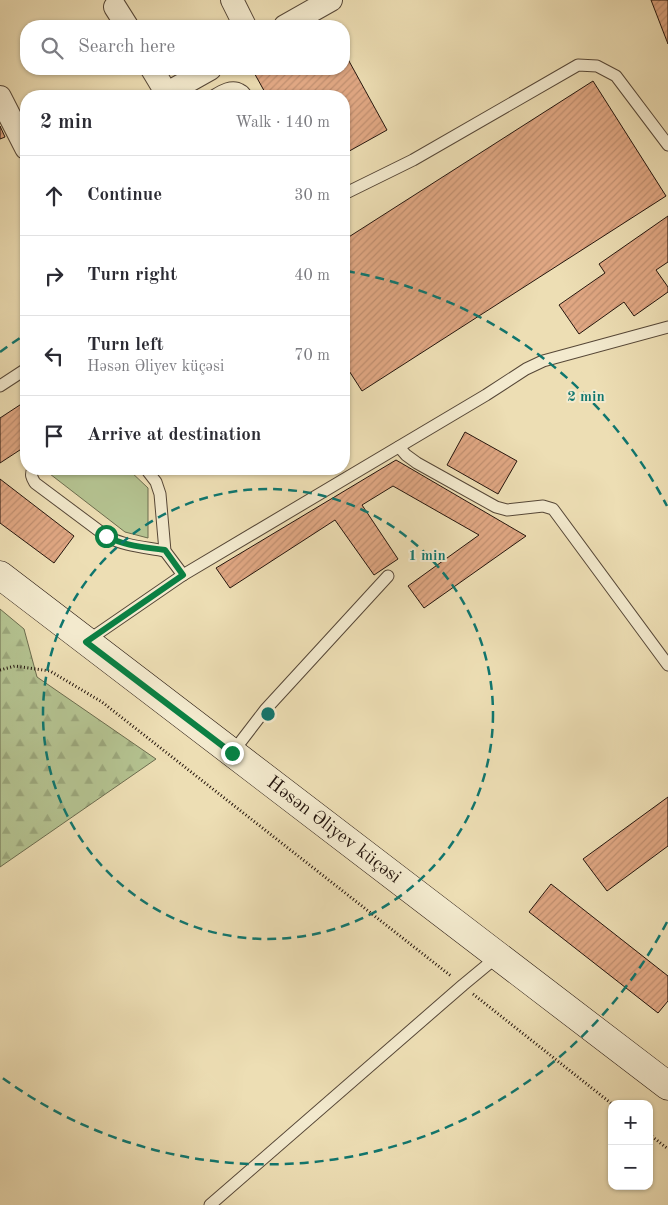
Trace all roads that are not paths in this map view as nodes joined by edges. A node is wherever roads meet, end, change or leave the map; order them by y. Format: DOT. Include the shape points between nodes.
graph roads {
  1 [pos="232,0"];
  2 [pos="331,0"];
  3 [pos="115,7"];
  4 [pos="123,20"];
  5 [pos="242,20"];
  6 [pos="295,20"];
  7 [pos="155,75"];
  8 [pos="200,75"];
  9 [pos="162,90"];
  10 [pos="174,90"];
  11 [pos="224,90"];
  12 [pos="241,90"];
  13 [pos="0,97"];
  14 [pos="20,136"];
  15 [pos="668,145"];
  16 [pos="350,191"];
  17 [pos="668,327"];
  18 [pos="20,373"];
  19 [pos="0,386"];
  20 [pos="399,447"];
  21 [pos="31,475"];
  22 [pos="151,475"];
  23 [pos="165,550"];
  24 [pos="0,575"];
  25 [pos="183,575"];
  26 [pos="388,576"];
  27 [pos="86,642"];
  28 [pos="668,664"];
  29 [pos="232,753"];
  30 [pos="498,956"];
  31 [pos="668,1086"];
  32 [pos="210,1205"];
  1 -- 5 [label="street"];
  2 -- 6 [label="street"];
  3 -- 4 [label="street"];
  7 -- 9 [label="street"];
  8 -- 10 [label="street"];
  11 -- 12 [label="lane"];
  13 -- 14 [label="street"];
  15 -- 16 [label="lane" via="616,76 597,66 578,65 412,160"];
  17 -- 20 [label="lane" via="543,361"];
  18 -- 19 [label="lane"];
  20 -- 25 [label="lane"];
  20 -- 28 [label="lane" via="417,463 496,507 507,510 542,506 553,509"];
  21 -- 23 [label="lane" via="35,483 106,536 126,545"];
  22 -- 23 [label="lane" via="160,494"];
  23 -- 25 [label="lane"];
  24 -- 27 [label="main road, Həsən Əliyev küçəsi"];
  25 -- 27 [label="lane"];
  26 -- 29 [label="lane" via="265,710"];
  27 -- 29 [label="main road, Həsən Əliyev küçəsi"];
  29 -- 30 [label="main road, Həsən Əliyev küçəsi"];
  30 -- 31 [label="main road, Həsən Əliyev küçəsi"];
  30 -- 32 [label="lane"];
}
